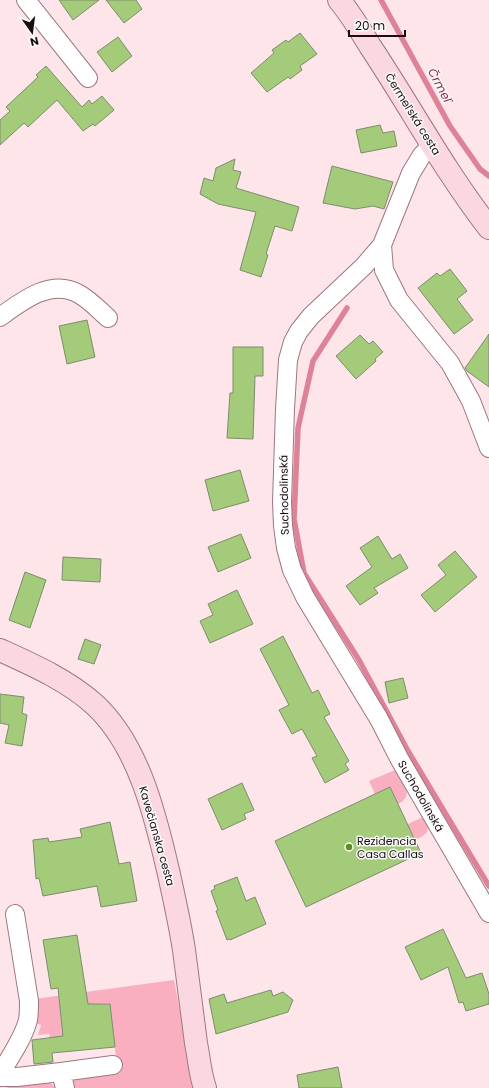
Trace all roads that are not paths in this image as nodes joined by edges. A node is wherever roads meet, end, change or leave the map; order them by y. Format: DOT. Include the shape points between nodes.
graph roads {
  1 [pos="26,0"];
  2 [pos="339,0"];
  3 [pos="88,78"];
  4 [pos="432,145"];
  5 [pos="489,228"];
  6 [pos="382,245"];
  7 [pos="0,317"];
  8 [pos="108,318"];
  9 [pos="489,448"];
  10 [pos="0,650"];
  11 [pos="489,913"];
  12 [pos="14,914"];
  13 [pos="113,1065"];
  14 [pos="0,1074"];
  15 [pos="0,1077"];
  16 [pos="63,1080"];
  17 [pos="205,1088"];
  1 -- 3 [label="street"];
  2 -- 4 [label="street, Čermeľská cesta"];
  4 -- 5 [label="street, Čermeľská cesta"];
  4 -- 6 [label="street, Suchodolinská" via="411,172"];
  6 -- 9 [label="street" via="384,270 399,300 450,363 471,401"];
  6 -- 11 [label="street, Suchodolinská" via="312,316 299,331 290,351 282,502 286,548 304,597 379,720"];
  7 -- 8 [label="street" via="43,291 64,288 81,294"];
  10 -- 17 [label="street, Kavečianska cesta" via="50,674 95,704 112,723 135,762 161,843 173,893"];
  12 -- 14 [label="street" via="29,1011 23,1034"];
  13 -- 16 [label="street"];
  15 -- 16 [label="street"];
}
